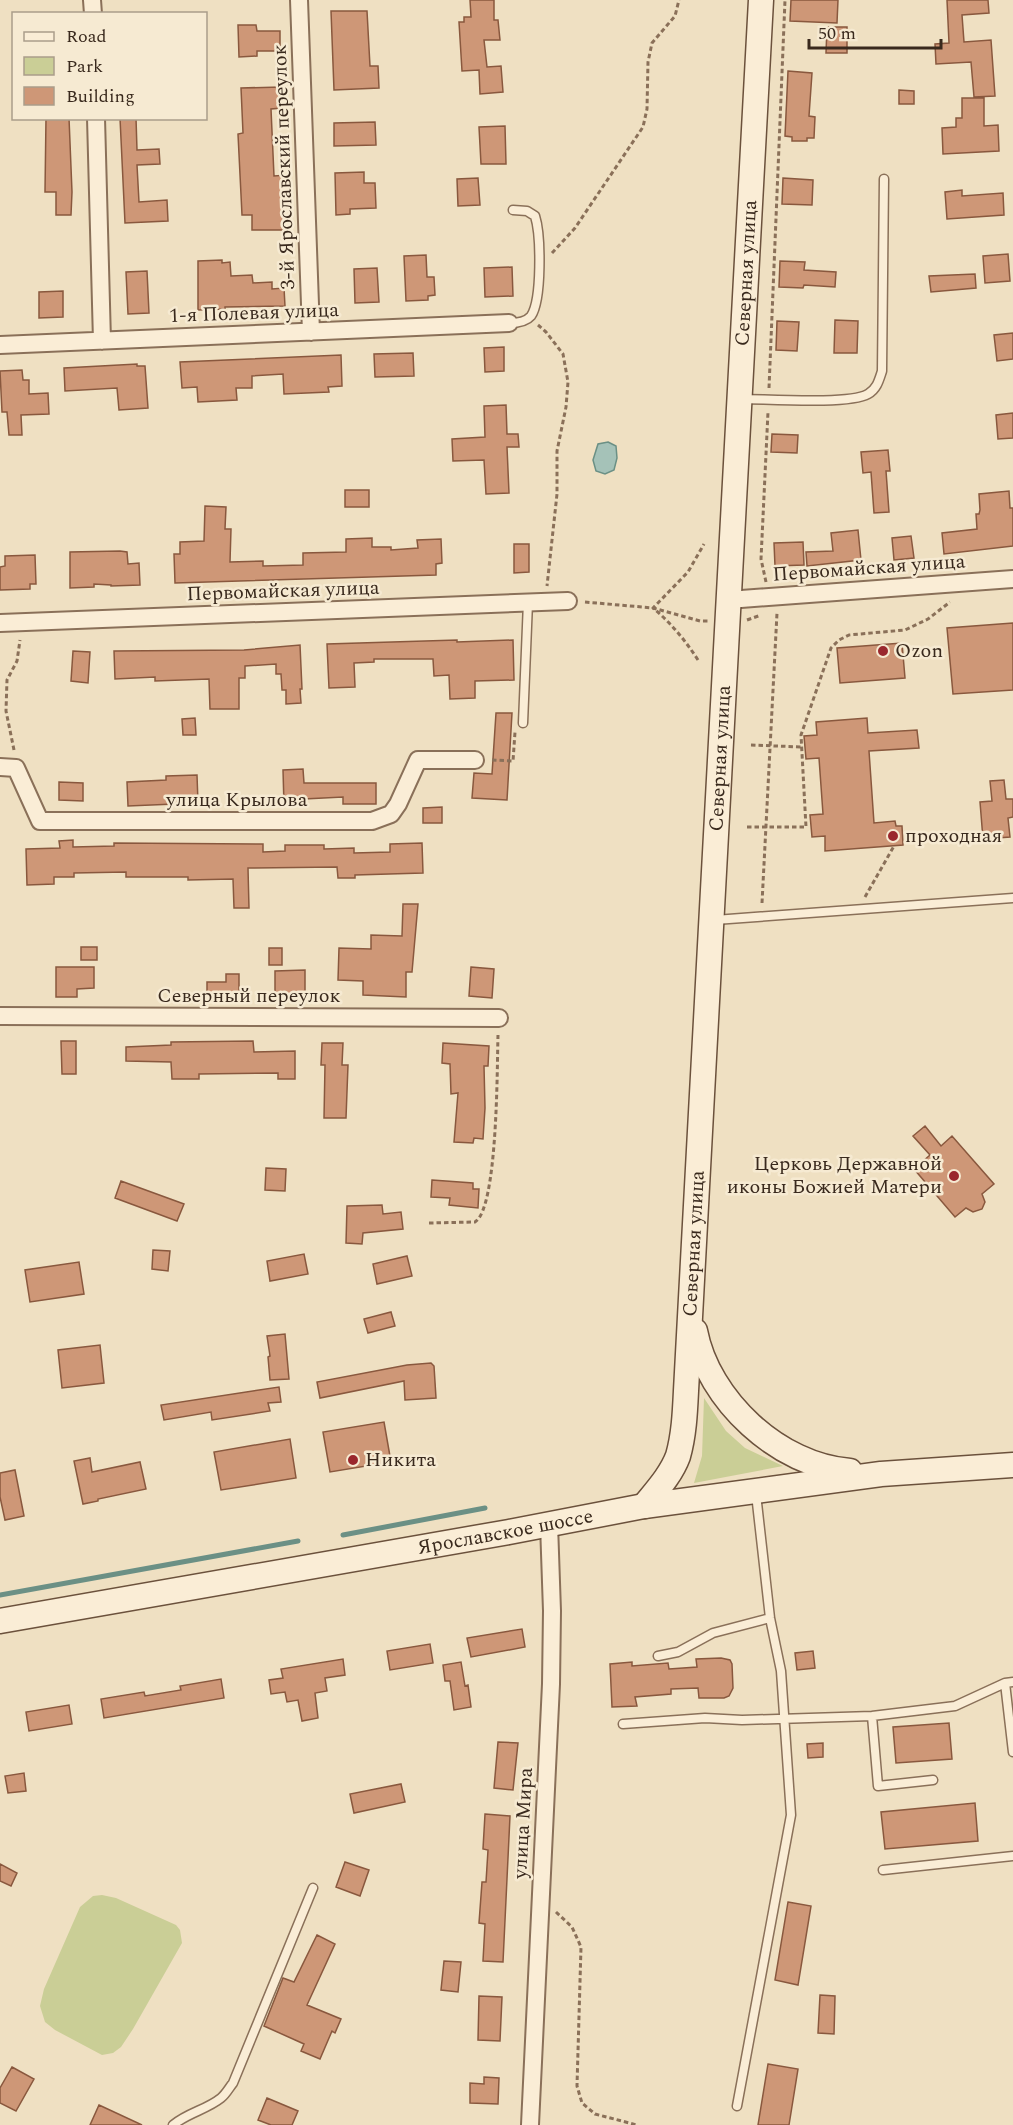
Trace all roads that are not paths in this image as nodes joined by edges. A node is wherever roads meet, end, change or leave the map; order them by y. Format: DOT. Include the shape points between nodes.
graph roads {
  1 [pos="299,0"];
  2 [pos="761,0"];
  3 [pos="96,120"];
  4 [pos="885,179"];
  5 [pos="513,210"];
  6 [pos="509,323"];
  7 [pos="311,332"];
  8 [pos="102,340"];
  9 [pos="0,345"];
  10 [pos="740,399"];
  11 [pos="1013,579"];
  12 [pos="728,600"];
  13 [pos="568,601"];
  14 [pos="528,602"];
  15 [pos="0,623"];
  16 [pos="523,723"];
  17 [pos="475,760"];
  18 [pos="8,767"];
  19 [pos="1013,898"];
  20 [pos="711,920"];
  21 [pos="0,1016"];
  22 [pos="498,1018"];
  23 [pos="691,1308"];
  24 [pos="1013,1465"];
  25 [pos="881,1474"];
  26 [pos="755,1490"];
  27 [pos="644,1506"];
  28 [pos="549,1524"];
  29 [pos="770,1618"];
  30 [pos="0,1621"];
  31 [pos="658,1656"];
  32 [pos="1009,1682"];
  33 [pos="872,1716"];
  34 [pos="786,1719"];
  35 [pos="623,1724"];
  36 [pos="1013,1752"];
  37 [pos="933,1780"];
  38 [pos="1013,1856"];
  39 [pos="883,1870"];
  40 [pos="313,1888"];
  41 [pos="737,2106"];
  42 [pos="173,2125"];
  43 [pos="530,2125"];
  1 -- 7 [label="street, 3-й Ярославский переулок"];
  2 -- 10 [label="main road, Северная улица"];
  3 -- 8 [label="street"];
  4 -- 10 [label="lane" via="882,371 878,386 868,394 839,400"];
  5 -- 6 [label="lane" via="535,216 539,267 535,308 530,318"];
  6 -- 7 [label="street, 1-я Полевая улица"];
  7 -- 8 [label="street, 1-я Полевая улица"];
  8 -- 9 [label="street, 1-я Полевая улица"];
  10 -- 12 [label="main road, Северная улица"];
  11 -- 12 [label="street, Первомайская улица"];
  12 -- 20 [label="main road, Северная улица"];
  13 -- 14 [label="street, Первомайская улица"];
  14 -- 15 [label="street, Первомайская улица"];
  14 -- 16 [label="lane"];
  17 -- 18 [label="street, улица Крылова" via="418,760 395,809 372,821 40,821"];
  19 -- 20 [label="lane"];
  20 -- 23 [label="main road, Северная улица"];
  21 -- 22 [label="street, Северный переулок"];
  23 -- 25 [label="main road" via="698,1347 711,1377 735,1410 764,1437 802,1459 838,1471"];
  23 -- 27 [label="main road, Северная улица" via="684,1421 677,1457"];
  24 -- 25 [label="main road, Ярославское шоссе"];
  25 -- 26 [label="main road, Ярославское шоссе"];
  26 -- 27 [label="main road, Ярославское шоссе"];
  26 -- 29 [label="lane"];
  27 -- 28 [label="main road, Ярославское шоссе"];
  28 -- 30 [label="main road, Ярославское шоссе"];
  28 -- 43 [label="street, улица Мира" via="551,1684"];
  29 -- 31 [label="lane" via="713,1633 678,1652"];
  29 -- 34 [label="lane"];
  32 -- 33 [label="lane" via="955,1706"];
  32 -- 36 [label="lane"];
  33 -- 34 [label="lane"];
  33 -- 37 [label="lane" via="878,1786"];
  34 -- 35 [label="lane" via="705,1718"];
  34 -- 41 [label="lane" via="791,1815"];
  38 -- 39 [label="lane"];
  40 -- 42 [label="lane" via="233,2083 223,2097"];
}
